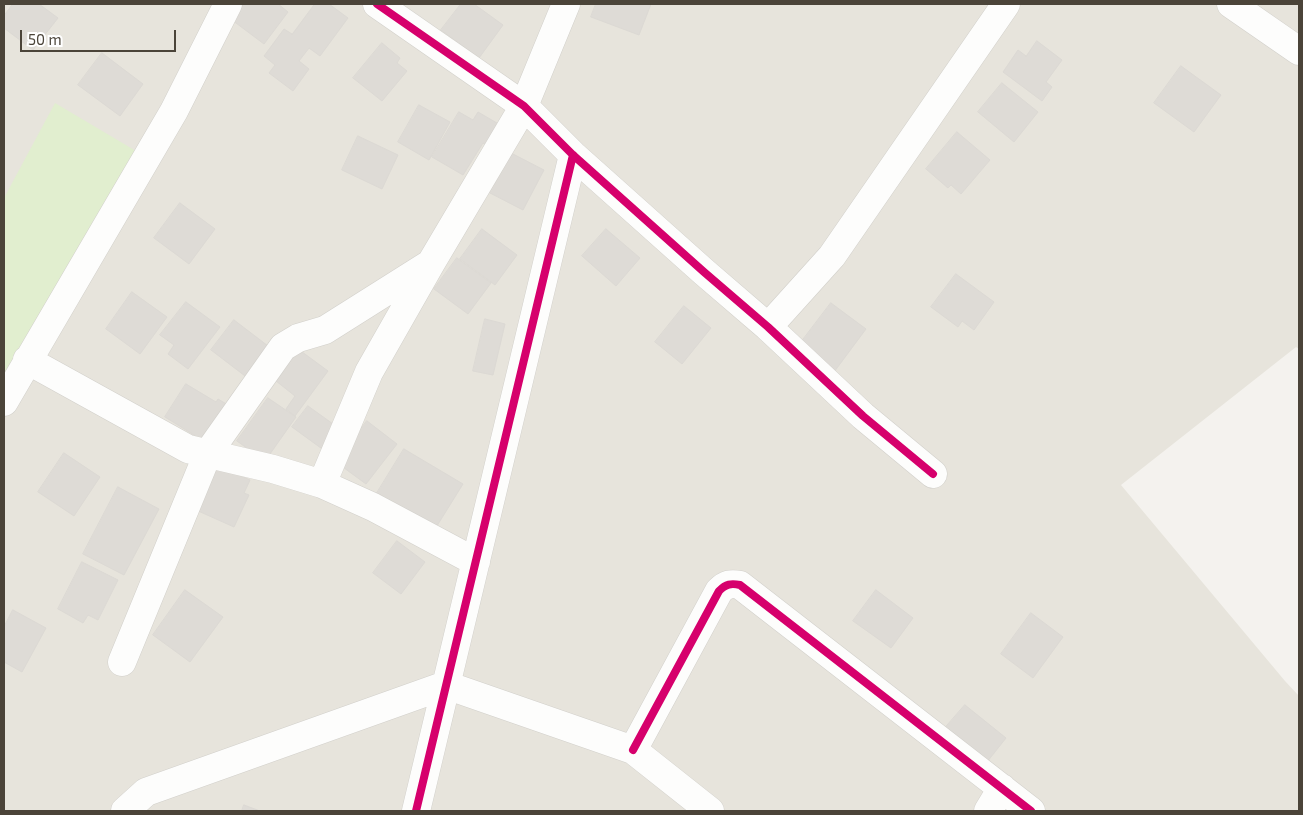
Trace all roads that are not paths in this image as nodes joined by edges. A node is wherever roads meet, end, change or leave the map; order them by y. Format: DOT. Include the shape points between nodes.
graph roads {
  1 [pos="228,4"];
  2 [pos="377,4"];
  3 [pos="566,4"];
  4 [pos="1006,4"];
  5 [pos="1231,4"];
  6 [pos="1299,51"];
  7 [pos="524,106"];
  8 [pos="573,155"];
  9 [pos="431,263"];
  10 [pos="768,327"];
  11 [pos="27,360"];
  12 [pos="4,402"];
  13 [pos="208,454"];
  14 [pos="933,474"];
  15 [pos="322,484"];
  16 [pos="476,562"];
  17 [pos="122,662"];
  18 [pos="446,685"];
  19 [pos="633,750"];
  20 [pos="1002,788"];
  21 [pos="125,811"];
  22 [pos="416,811"];
  23 [pos="710,811"];
  24 [pos="988,811"];
  25 [pos="1031,811"];
  1 -- 11 [label="street" via="174,111"];
  2 -- 7 [label="street"];
  3 -- 7 [label="street"];
  4 -- 10 [label="street" via="832,256"];
  5 -- 6 [label="street"];
  7 -- 8 [label="street"];
  7 -- 9 [label="street"];
  8 -- 10 [label="street"];
  8 -- 16 [label="street"];
  9 -- 13 [label="street" via="325,330 298,338 283,347"];
  9 -- 15 [label="street" via="370,372"];
  10 -- 14 [label="street" via="863,416"];
  11 -- 12 [label="street"];
  11 -- 13 [label="street" via="188,449"];
  13 -- 15 [label="street"];
  13 -- 17 [label="street"];
  15 -- 16 [label="street" via="373,507"];
  16 -- 18 [label="street"];
  18 -- 19 [label="street"];
  18 -- 21 [label="street" via="146,792"];
  18 -- 22 [label="street"];
  19 -- 20 [label="street" via="719,590 734,584 748,591"];
  19 -- 23 [label="street"];
  20 -- 24 [label="street"];
  20 -- 25 [label="street"];
}
